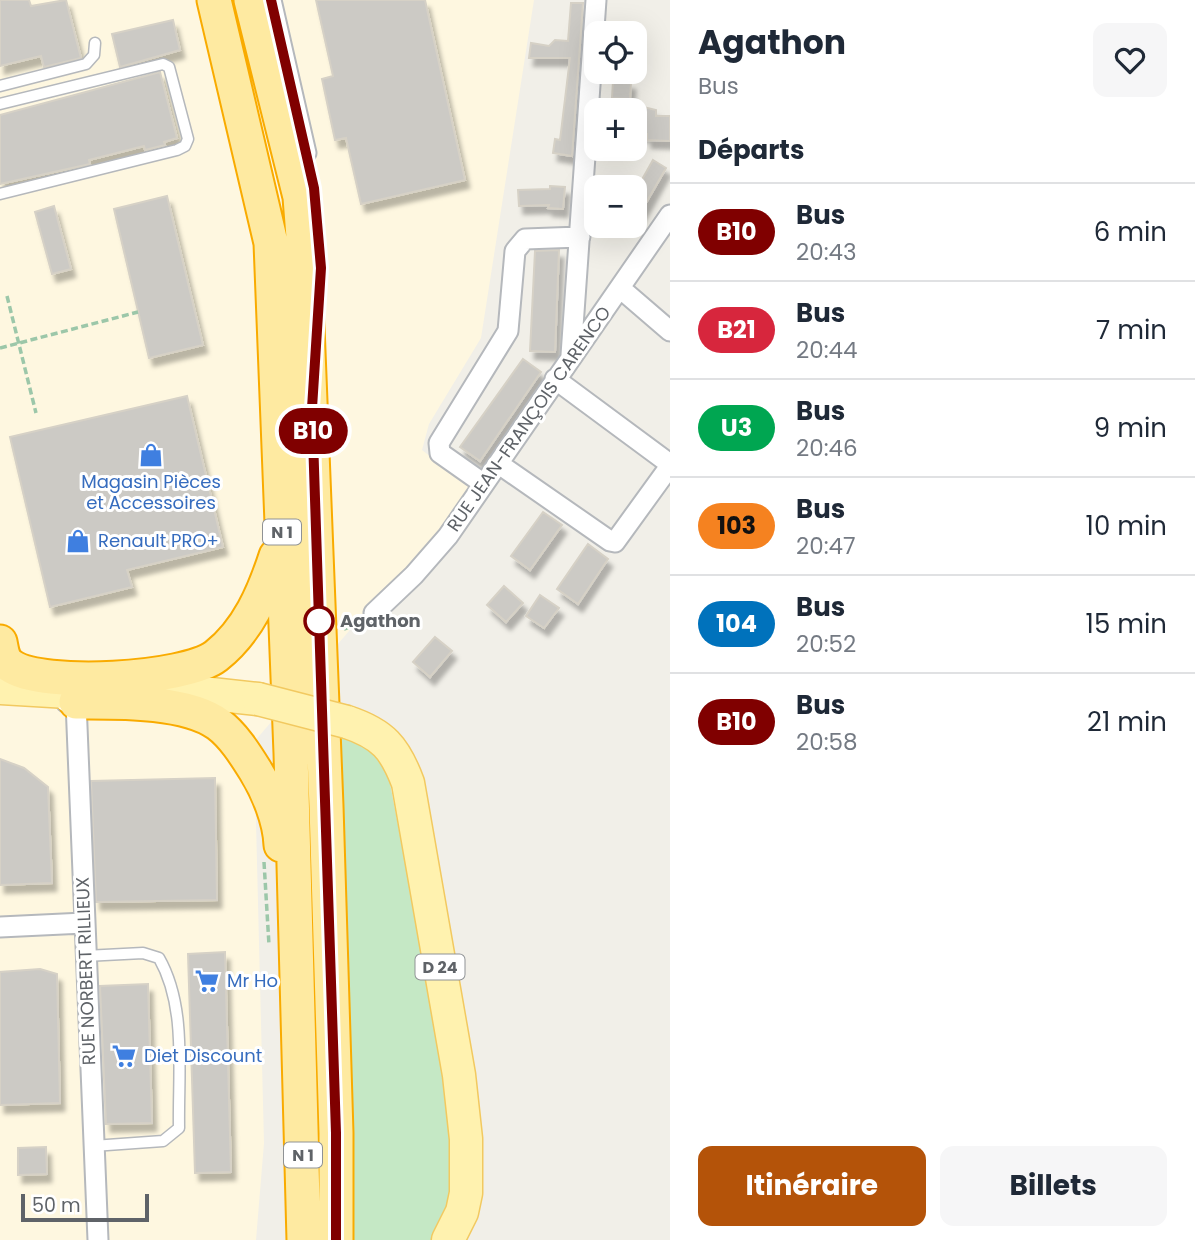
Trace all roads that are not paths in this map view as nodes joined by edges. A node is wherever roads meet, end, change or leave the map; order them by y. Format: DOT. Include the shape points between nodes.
graph roads {
  1 [pos="214,0"];
  2 [pos="251,0"];
  3 [pos="271,0"];
  4 [pos="596,0"];
  5 [pos="95,43"];
  6 [pos="0,86"];
  7 [pos="0,104"];
  8 [pos="0,194"];
  9 [pos="669,217"];
  10 [pos="580,237"];
  11 [pos="620,288"];
  12 [pos="670,331"];
  13 [pos="571,356"];
  14 [pos="555,379"];
  15 [pos="312,408"];
  16 [pos="499,464"];
  17 [pos="670,465"];
  18 [pos="484,484"];
  19 [pos="282,537"];
  20 [pos="374,613"];
  21 [pos="0,642"];
  22 [pos="0,688"];
  23 [pos="0,702"];
  24 [pos="76,702"];
  25 [pos="84,923"];
  26 [pos="0,927"];
  27 [pos="85,956"];
  28 [pos="301,1071"];
  29 [pos="93,1146"];
  30 [pos="98,1240"];
  31 [pos="304,1240"];
  32 [pos="336,1240"];
  33 [pos="449,1240"];
  1 -- 19 [label="highway, N 1" via="271,243"];
  2 -- 15 [label="highway, N 1" via="300,197"];
  3 -- 15 [label="street" via="314,188 321,268"];
  4 -- 10 [label="street"];
  5 -- 6 [label="lane" via="94,55 86,64"];
  7 -- 8 [label="lane" via="163,64 169,67 188,139 177,150"];
  9 -- 11 [label="street, RUE JEAN-FRANÇOIS CARENCO"];
  10 -- 13 [label="street"];
  10 -- 18 [label="street" via="525,239 515,251 508,331 439,443 440,453"];
  11 -- 12 [label="street"];
  11 -- 13 [label="street, RUE JEAN-FRANÇOIS CARENCO"];
  13 -- 14 [label="street, RUE JEAN-FRANÇOIS CARENCO"];
  14 -- 16 [label="street, RUE JEAN-FRANÇOIS CARENCO"];
  14 -- 17 [label="street"];
  15 -- 32 [label="highway, N 1"];
  16 -- 17 [label="street" via="615,542"];
  16 -- 18 [label="street, RUE JEAN-FRANÇOIS CARENCO"];
  18 -- 20 [label="street, RUE JEAN-FRANÇOIS CARENCO" via="448,536"];
  19 -- 21 [label="highway" via="263,596 250,616 214,658 190,669 136,677 25,672 3,657"];
  19 -- 28 [label="highway, N 1"];
  22 -- 33 [label="main road, D 24, bridge" via="258,699 347,722 390,745 408,783 466,1139 466,1193"];
  23 -- 24 [label="street"];
  24 -- 25 [label="street, RUE NORBERT RILLIEUX"];
  24 -- 28 [label="highway" via="160,706 196,713 218,724 244,751 263,782 280,831 286,962"];
  25 -- 26 [label="street"];
  25 -- 27 [label="street, RUE NORBERT RILLIEUX"];
  27 -- 29 [label="street, RUE NORBERT RILLIEUX"];
  27 -- 29 [label="lane" via="143,953 159,957 171,979 177,1018 179,1128 163,1141"];
  28 -- 31 [label="highway, N 1"];
  29 -- 30 [label="street, RUE NORBERT RILLIEUX"];
}
